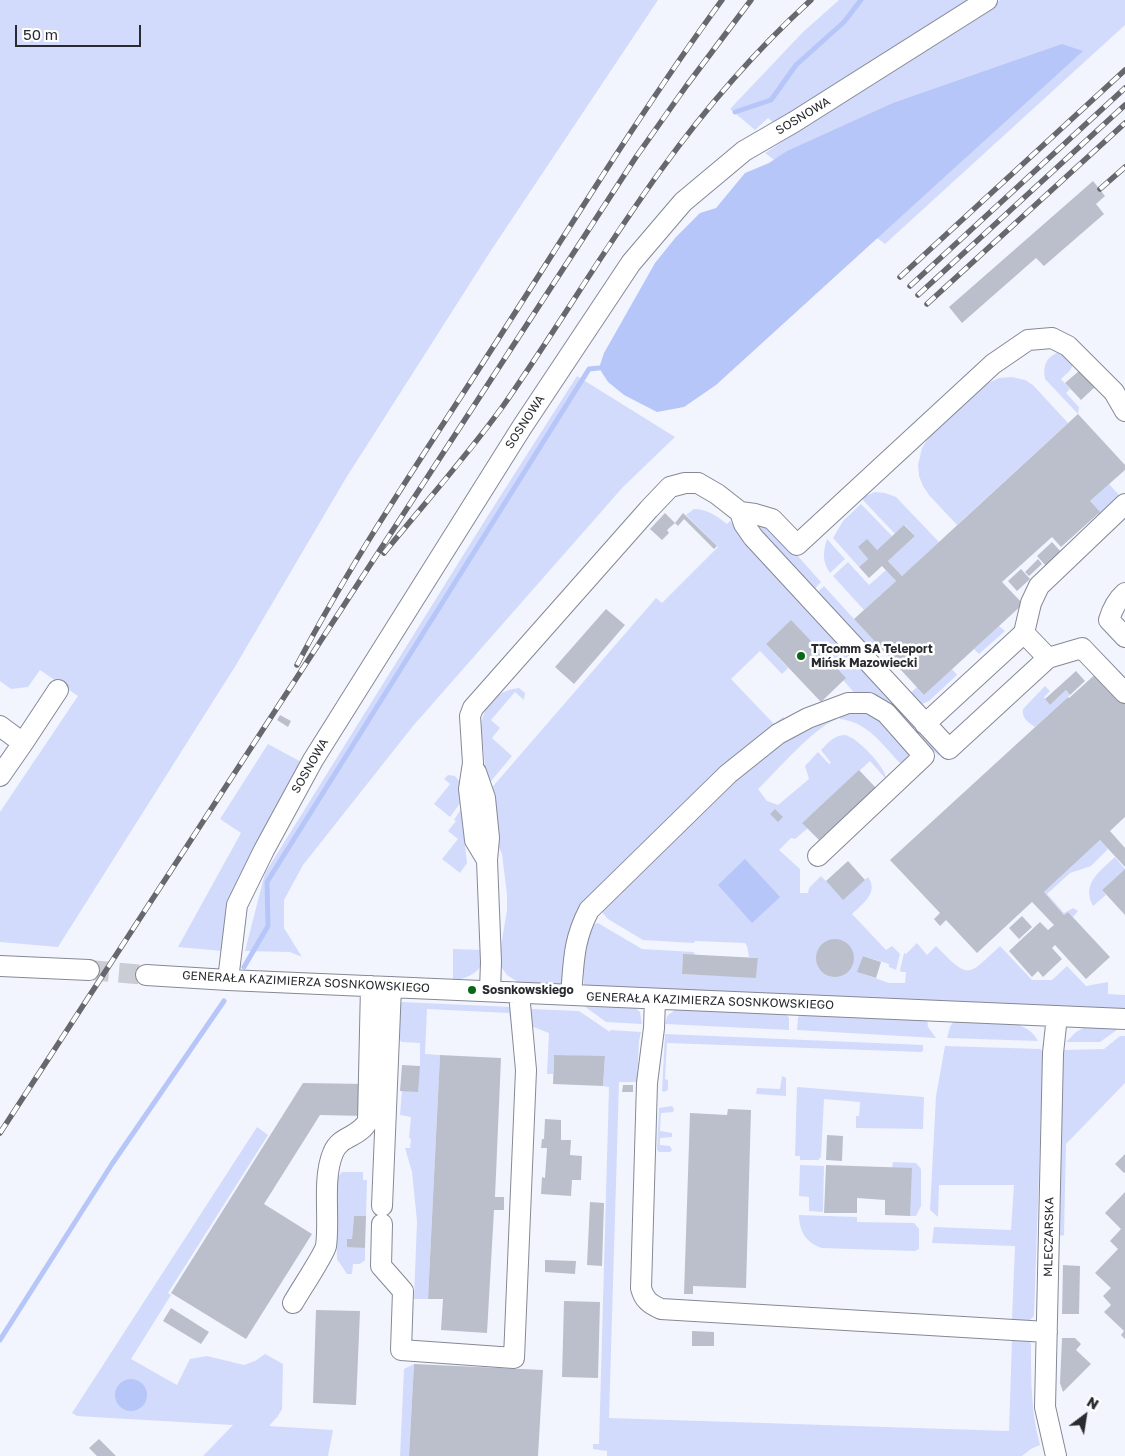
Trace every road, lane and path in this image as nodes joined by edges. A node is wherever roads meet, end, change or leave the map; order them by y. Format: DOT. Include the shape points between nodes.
graph roads {
  1 [pos="987,0"];
  2 [pos="1125,411"];
  3 [pos="1125,504"];
  4 [pos="740,512"];
  5 [pos="1125,593"];
  6 [pos="1024,633"];
  7 [pos="1125,637"];
  8 [pos="1048,658"];
  9 [pos="58,690"];
  10 [pos="1125,693"];
  11 [pos="925,724"];
  12 [pos="0,726"];
  13 [pos="22,743"];
  14 [pos="0,776"];
  15 [pos="818,856"];
  16 [pos="0,966"];
  17 [pos="89,970"];
  18 [pos="146,975"];
  19 [pos="228,980"];
  20 [pos="371,986"];
  21 [pos="391,987"];
  22 [pos="490,991"];
  23 [pos="519,993"];
  24 [pos="571,995"];
  25 [pos="655,999"];
  26 [pos="1057,1016"];
  27 [pos="1125,1019"];
  28 [pos="293,1303"];
  29 [pos="1046,1332"];
  30 [pos="1056,1456"];
  1 -- 19 [label="street, SOSNOWA" via="744,151 683,202 631,263 522,426 313,760 237,905"];
  2 -- 4 [label="street" via="1114,392 1068,346 1052,338 1028,340 993,364 797,545 772,519"];
  3 -- 6 [label="street" via="1039,586"];
  4 -- 11 [label="street" via="753,537"];
  4 -- 22 [label="street" via="698,483 670,488 473,708 470,716 473,763 469,789 475,840 487,860"];
  5 -- 7 [label="street" via="1110,620"];
  6 -- 8 [label="street"];
  6 -- 11 [label="street"];
  8 -- 10 [label="street" via="1082,648"];
  8 -- 11 [label="street" via="948,749"];
  9 -- 13 [label="street"];
  12 -- 13 [label="street"];
  13 -- 14 [label="street"];
  15 -- 24 [label="street" via="924,756 886,713 869,703 848,703 778,734 728,774 589,910 574,948"];
  16 -- 17 [label="street"];
  18 -- 19 [label="street, GENERAŁA KAZIMIERZA SOSNKOWSKIEGO"];
  19 -- 20 [label="street, GENERAŁA KAZIMIERZA SOSNKOWSKIEGO"];
  20 -- 21 [label="street, GENERAŁA KAZIMIERZA SOSNKOWSKIEGO"];
  20 -- 28 [label="street" via="368,1121 354,1136 339,1142 332,1155 327,1182 326,1248"];
  21 -- 22 [label="street, GENERAŁA KAZIMIERZA SOSNKOWSKIEGO"];
  21 -- 23 [label="street" via="381,1266 403,1291 402,1350 514,1358 526,1070"];
  22 -- 23 [label="street, GENERAŁA KAZIMIERZA SOSNKOWSKIEGO"];
  23 -- 24 [label="street, GENERAŁA KAZIMIERZA SOSNKOWSKIEGO"];
  24 -- 25 [label="street, GENERAŁA KAZIMIERZA SOSNKOWSKIEGO"];
  25 -- 26 [label="street, GENERAŁA KAZIMIERZA SOSNKOWSKIEGO"];
  25 -- 29 [label="street" via="647,1082 641,1288 650,1304 661,1309"];
  26 -- 27 [label="street, GENERAŁA KAZIMIERZA SOSNKOWSKIEGO"];
  26 -- 29 [label="street, MLECZARSKA" via="1053,1053"];
  29 -- 30 [label="street, MLECZARSKA" via="1045,1407"];
}
